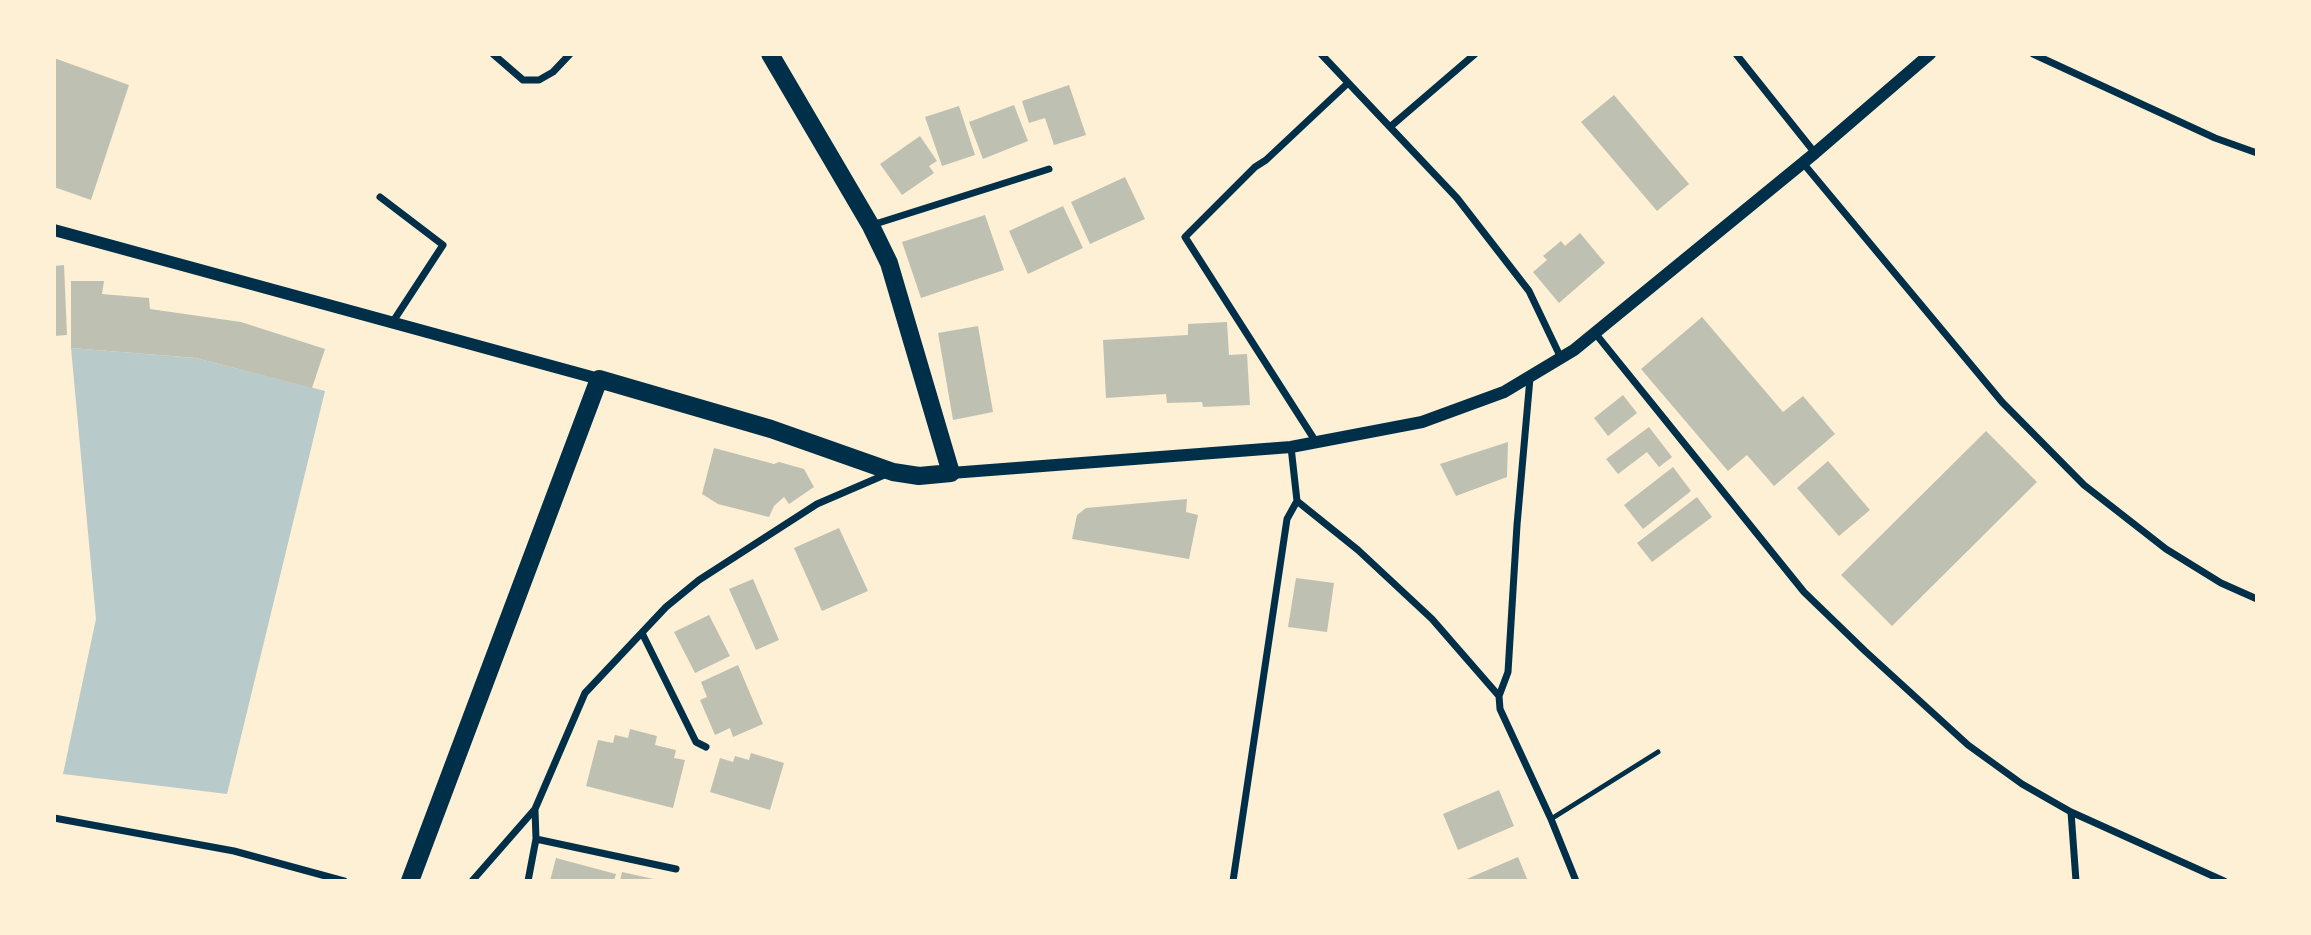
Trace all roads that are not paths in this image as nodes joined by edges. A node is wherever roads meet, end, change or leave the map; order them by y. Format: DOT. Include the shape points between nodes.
graph roads {
  1 [pos="493,54"];
  2 [pos="570,54"];
  3 [pos="769,54"];
  4 [pos="1321,54"];
  5 [pos="1475,54"];
  6 [pos="1736,54"];
  7 [pos="1930,54"];
  8 [pos="2033,54"];
  9 [pos="1348,83"];
  10 [pos="1390,127"];
  11 [pos="1815,153"];
  12 [pos="2257,153"];
  13 [pos="1803,163"];
  14 [pos="1049,169"];
  15 [pos="380,197"];
  16 [pos="871,226"];
  17 [pos="54,230"];
  18 [pos="392,323"];
  19 [pos="1595,332"];
  20 [pos="1561,358"];
  21 [pos="1530,378"];
  22 [pos="599,379"];
  23 [pos="1316,442"];
  24 [pos="1291,447"];
  25 [pos="893,472"];
  26 [pos="951,473"];
  27 [pos="1297,501"];
  28 [pos="2257,599"];
  29 [pos="642,633"];
  30 [pos="1499,696"];
  31 [pos="706,747"];
  32 [pos="1658,751"];
  33 [pos="535,809"];
  34 [pos="2071,812"];
  35 [pos="54,818"];
  36 [pos="1551,819"];
  37 [pos="536,839"];
  38 [pos="676,869"];
  39 [pos="344,881"];
  40 [pos="410,881"];
  41 [pos="472,881"];
  42 [pos="528,881"];
  43 [pos="1233,881"];
  44 [pos="1576,881"];
  45 [pos="2076,881"];
  46 [pos="2224,881"];
  1 -- 2 [label="street" via="523,80 540,80"];
  3 -- 16 [label="main road"];
  4 -- 9 [label="street"];
  5 -- 10 [label="street"];
  6 -- 11 [label="street"];
  7 -- 11 [label="street"];
  8 -- 12 [label="street"];
  9 -- 10 [label="street"];
  9 -- 23 [label="street" via="1185,237"];
  10 -- 20 [label="street" via="1457,198 1529,291"];
  11 -- 13 [label="street"];
  13 -- 19 [label="street"];
  13 -- 28 [label="street" via="2002,402 2084,485 2166,548 2221,583"];
  14 -- 16 [label="street"];
  15 -- 18 [label="street" via="443,246"];
  16 -- 26 [label="main road" via="889,263"];
  17 -- 18 [label="street"];
  18 -- 22 [label="street"];
  19 -- 20 [label="street"];
  19 -- 34 [label="street" via="1804,592 1969,745"];
  20 -- 21 [label="street"];
  21 -- 23 [label="street" via="1422,422"];
  21 -- 30 [label="street" via="1508,672"];
  22 -- 25 [label="main road" via="771,429"];
  22 -- 40 [label="main road"];
  23 -- 24 [label="street"];
  24 -- 26 [label="street"];
  24 -- 27 [label="street"];
  25 -- 26 [label="main road" via="919,476"];
  25 -- 29 [label="street" via="817,503 767,534 699,580"];
  27 -- 30 [label="street" via="1432,619"];
  27 -- 43 [label="street" via="1287,519"];
  29 -- 31 [label="street" via="696,742"];
  29 -- 33 [label="street" via="585,693"];
  30 -- 36 [label="street" via="1500,709"];
  32 -- 36 [label="lane"];
  33 -- 37 [label="street"];
  33 -- 41 [label="street"];
  34 -- 45 [label="street"];
  34 -- 46 [label="street"];
  35 -- 39 [label="street" via="234,851"];
  36 -- 44 [label="street"];
  37 -- 38 [label="street"];
  37 -- 42 [label="street"];
}
